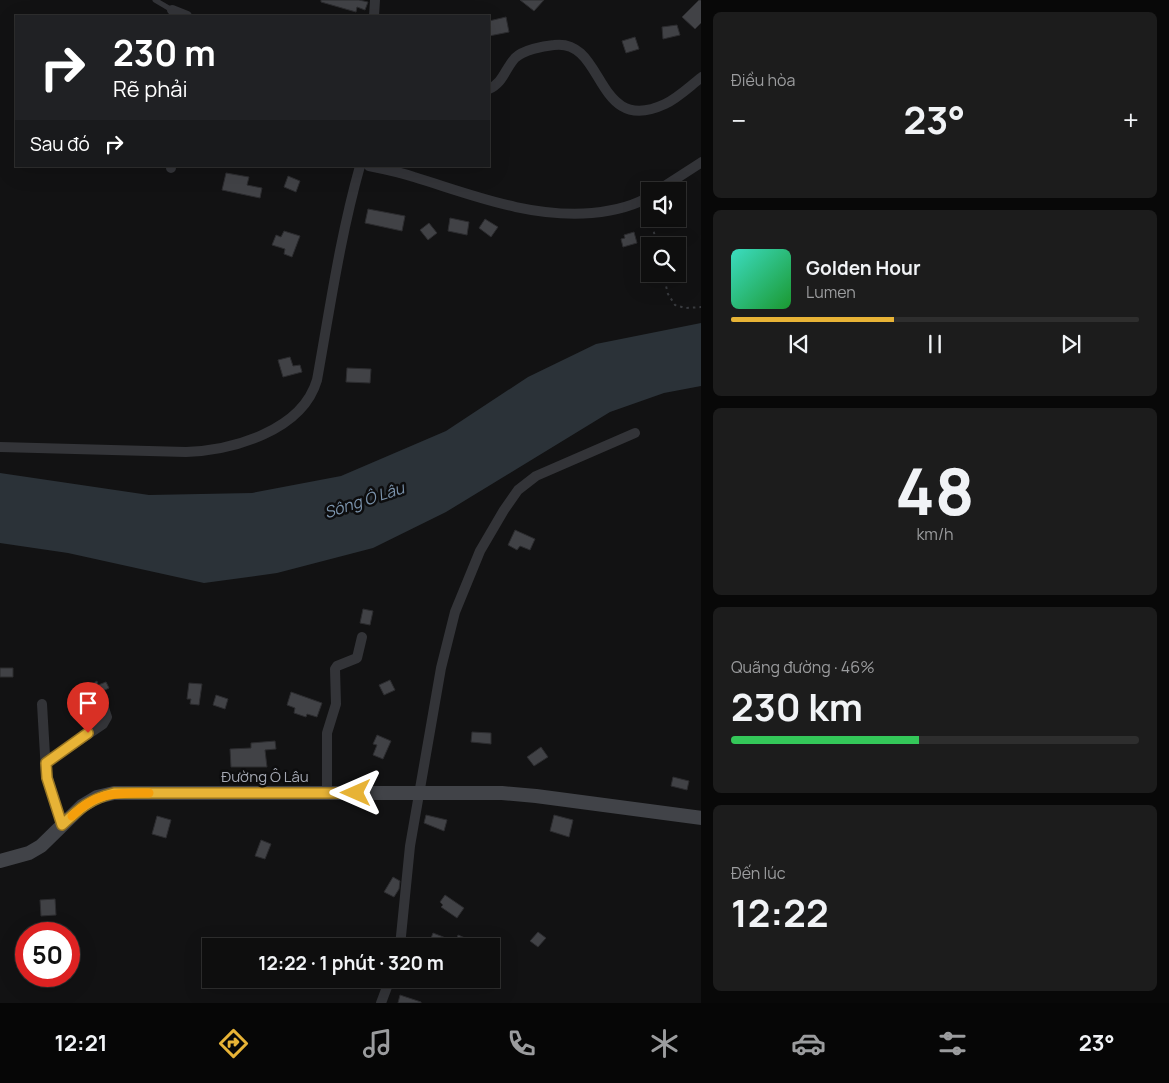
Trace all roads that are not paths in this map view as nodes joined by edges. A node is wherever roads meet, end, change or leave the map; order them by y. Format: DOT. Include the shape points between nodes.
graph roads {
  1 [pos="155,0"];
  2 [pos="375,0"];
  3 [pos="172,10"];
  4 [pos="185,15"];
  5 [pos="374,15"];
  6 [pos="701,78"];
  7 [pos="490,88"];
  8 [pos="701,163"];
  9 [pos="360,167"];
  10 [pos="373,167"];
  11 [pos="671,182"];
  12 [pos="641,200"];
  13 [pos="635,433"];
  14 [pos="0,447"];
  15 [pos="362,637"];
  16 [pos="42,704"];
  17 [pos="104,708"];
  18 [pos="46,763"];
  19 [pos="327,793"];
  20 [pos="420,793"];
  21 [pos="701,818"];
  22 [pos="62,825"];
  23 [pos="0,862"];
  24 [pos="401,938"];
  25 [pos="387,988"];
  26 [pos="382,1003"];
  1 -- 3 [label="lane"];
  2 -- 5 [label="street"];
  3 -- 4 [label="street"];
  6 -- 7 [label="street" via="665,104 628,110 614,101 582,55 569,47 554,45 519,55 500,82"];
  8 -- 11 [label="street"];
  9 -- 14 [label="street" via="336,264 317,380 311,396 298,411 259,437 208,451"];
  10 -- 12 [label="street" via="498,204 541,212 604,212"];
  13 -- 20 [label="street" via="536,476 518,490 504,510 480,551 455,612 441,668"];
  15 -- 19 [label="street" via="357,658 335,669 336,704 327,733"];
  16 -- 18 [label="street"];
  17 -- 18 [label="street" via="107,717 103,724"];
  18 -- 22 [label="street" via="47,778"];
  19 -- 20 [label="main road, Đường Ô Lâu"];
  19 -- 22 [label="main road, Đường Ô Lâu" via="114,793 97,797 82,806"];
  20 -- 21 [label="main road, Đường Ô Lâu" via="536,796"];
  20 -- 24 [label="street" via="410,846"];
  22 -- 23 [label="main road, Đường Ô Lâu" via="41,846"];
  25 -- 26 [label="street"];
}
